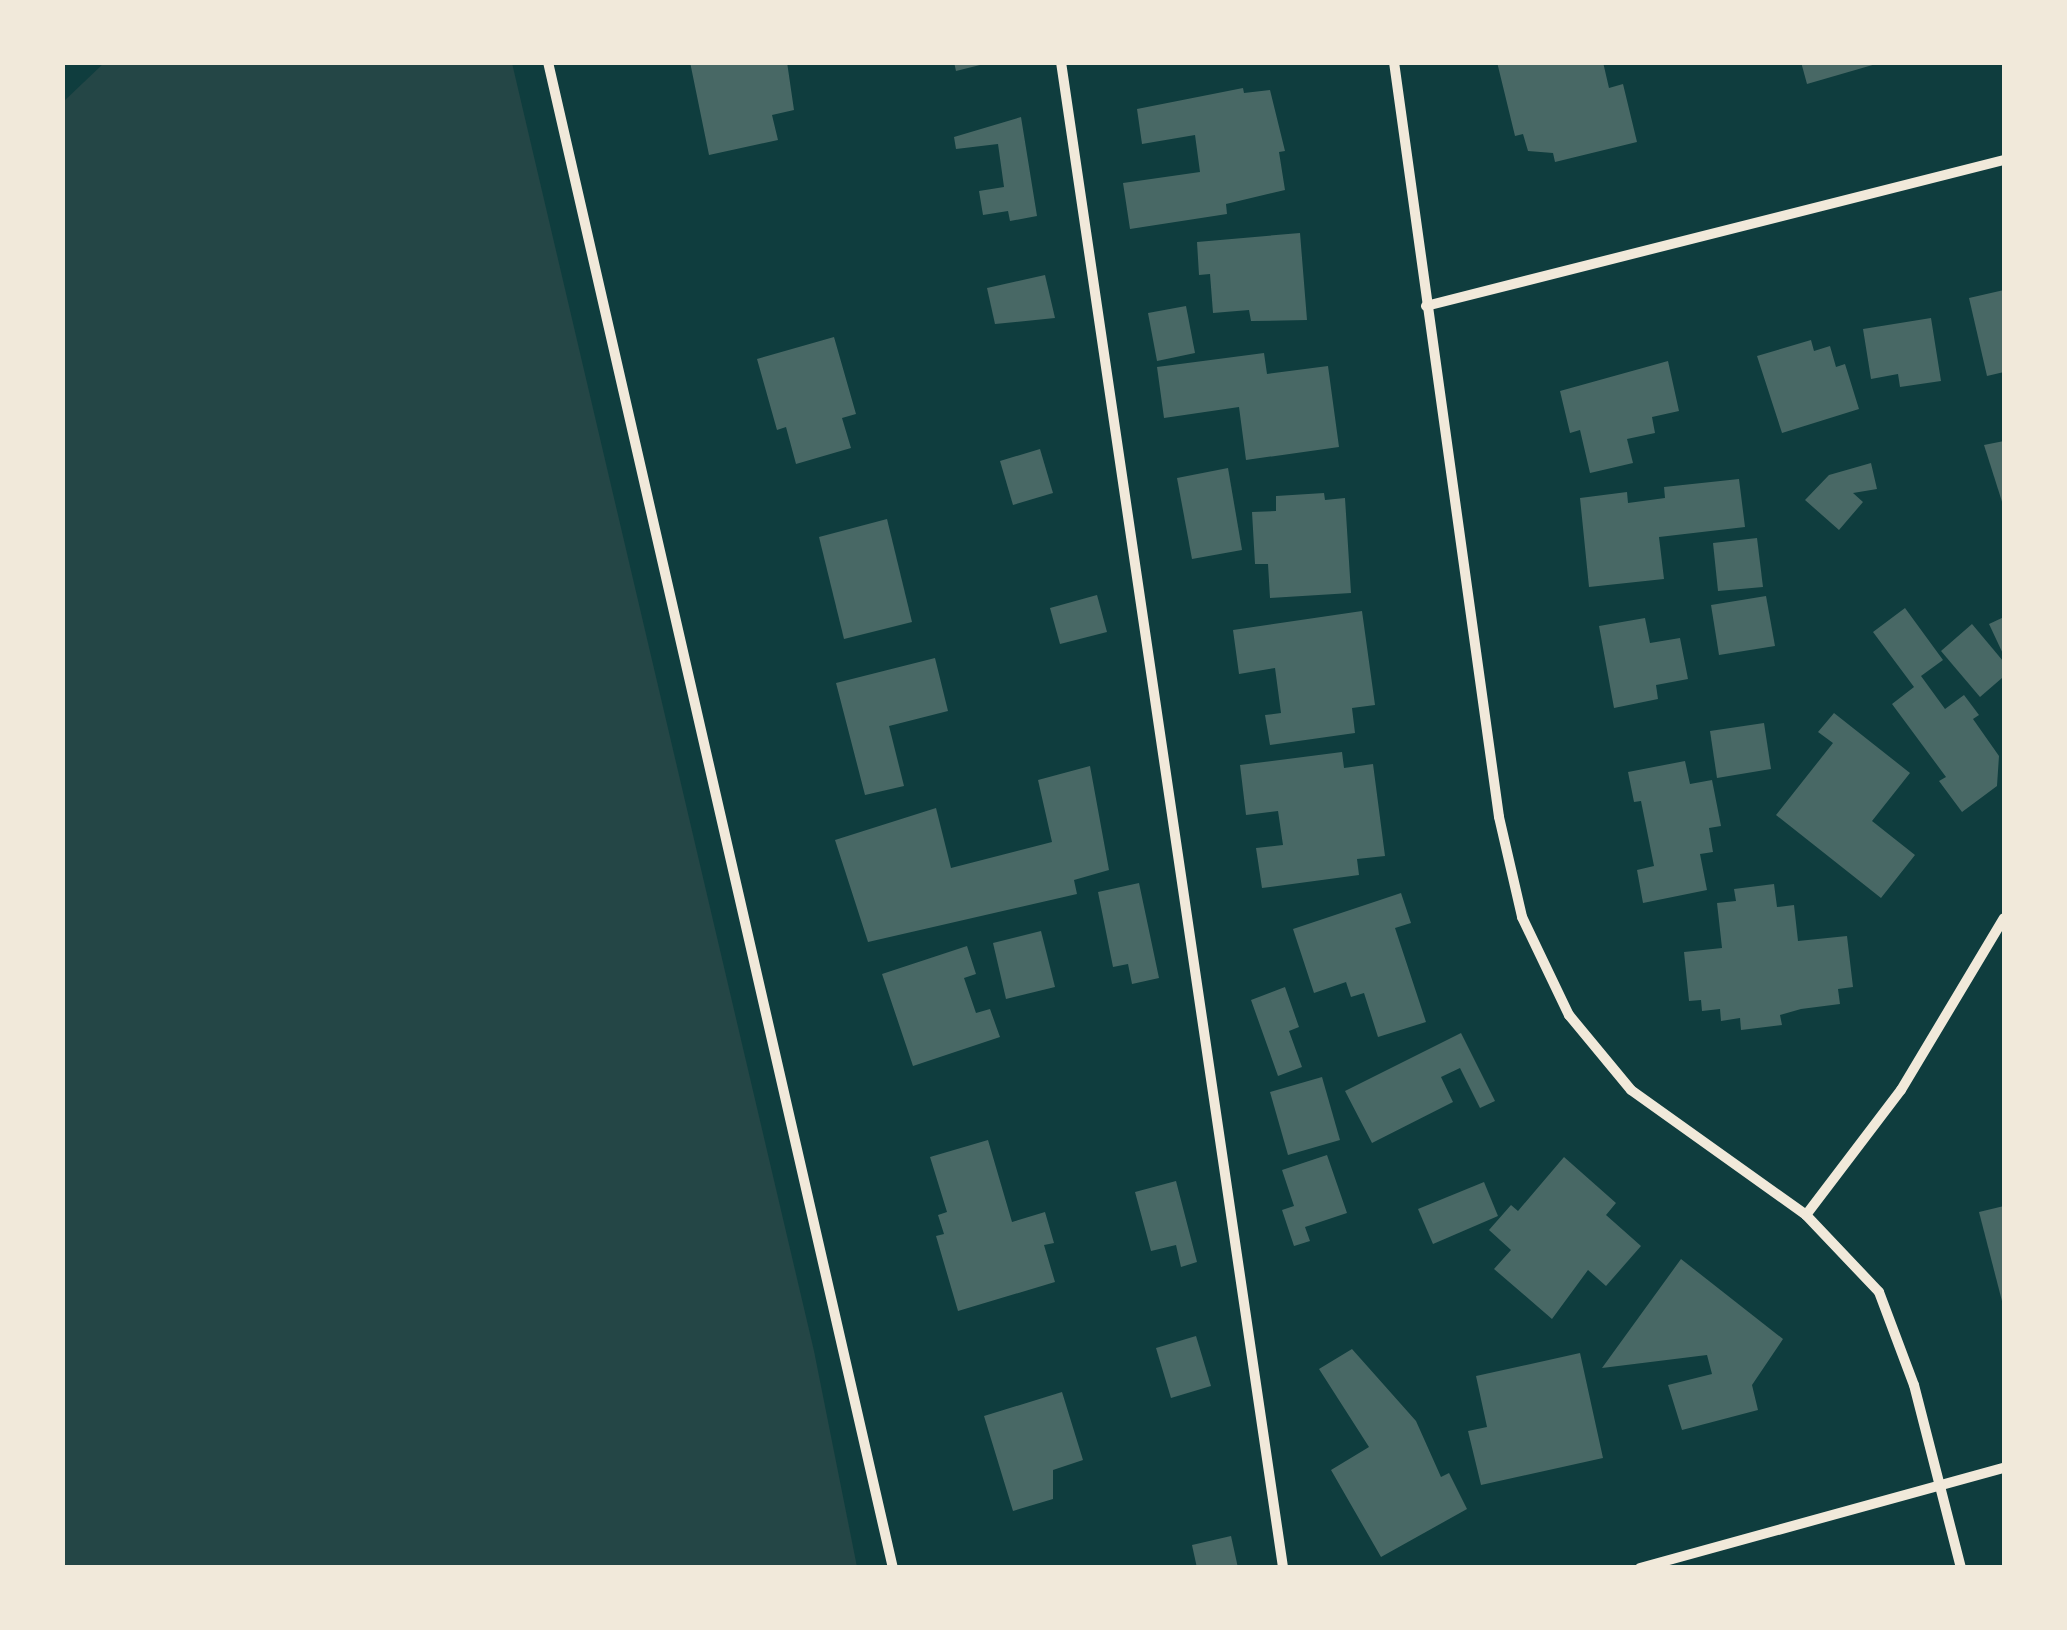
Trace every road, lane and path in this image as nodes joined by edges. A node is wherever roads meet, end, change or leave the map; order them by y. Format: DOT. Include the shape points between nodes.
graph roads {
  1 [pos="548,62"];
  2 [pos="1061,62"];
  3 [pos="1394,62"];
  4 [pos="2004,160"];
  5 [pos="1426,306"];
  6 [pos="2004,918"];
  7 [pos="1806,1214"];
  8 [pos="2004,1468"];
  9 [pos="1940,1484"];
  10 [pos="893,1568"];
  11 [pos="1284,1568"];
  12 [pos="1640,1568"];
  13 [pos="1962,1568"];
  1 -- 10 [label="street"];
  2 -- 11 [label="street"];
  3 -- 5 [label="street"];
  4 -- 5 [label="street"];
  5 -- 7 [label="street" via="1499,817 1522,918 1570,1015 1631,1090"];
  6 -- 7 [label="street" via="1901,1090"];
  7 -- 9 [label="street" via="1879,1292 1914,1385"];
  8 -- 9 [label="street"];
  9 -- 12 [label="street"];
  9 -- 13 [label="street"];
}
